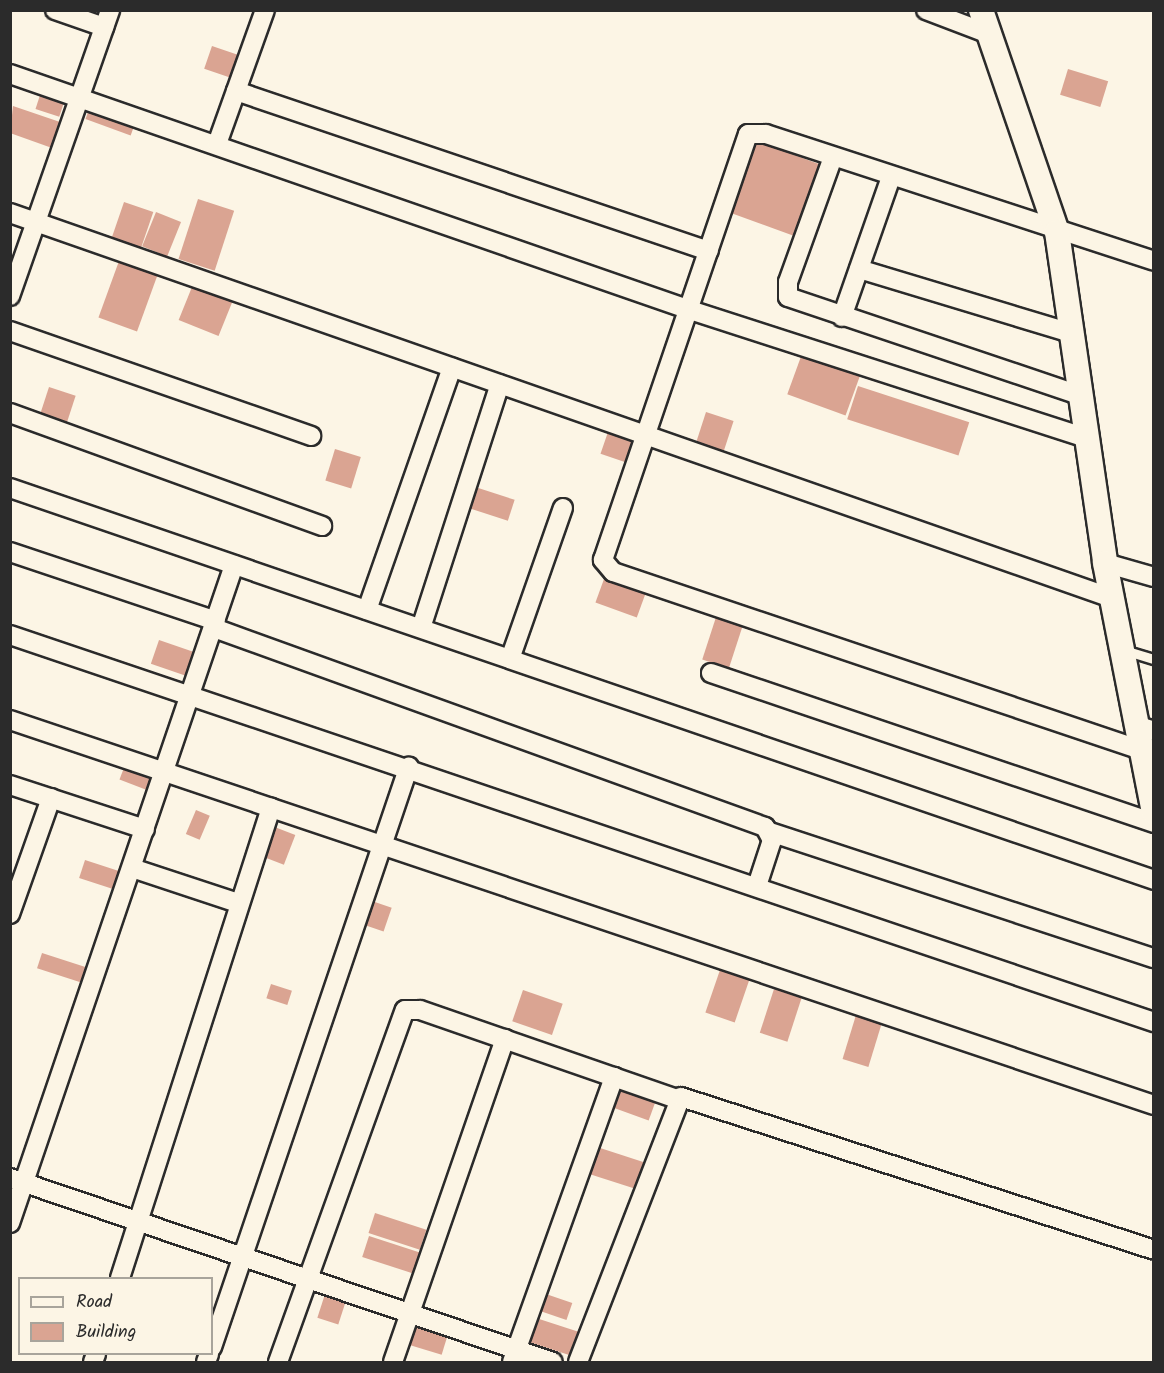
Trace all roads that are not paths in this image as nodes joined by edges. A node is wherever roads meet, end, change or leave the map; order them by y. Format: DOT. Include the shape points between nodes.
graph roads {
  1 [pos="55,10"];
  2 [pos="265,10"];
  3 [pos="926,10"];
  4 [pos="981,10"];
  5 [pos="107,19"];
  6 [pos="989,34"];
  7 [pos="10,74"];
  8 [pos="236,91"];
  9 [pos="78,97"];
  10 [pos="217,144"];
  11 [pos="833,157"];
  12 [pos="891,177"];
  13 [pos="10,213"];
  14 [pos="36,222"];
  15 [pos="1057,232"];
  16 [pos="709,251"];
  17 [pos="1154,261"];
  18 [pos="859,270"];
  19 [pos="10,296"];
  20 [pos="690,310"];
  21 [pos="842,317"];
  22 [pos="10,331"];
  23 [pos="1071,333"];
  24 [pos="452,367"];
  25 [pos="500,384"];
  26 [pos="1079,395"];
  27 [pos="10,413"];
  28 [pos="646,435"];
  29 [pos="311,436"];
  30 [pos="1086,438"];
  31 [pos="10,488"];
  32 [pos="563,508"];
  33 [pos="321,526"];
  34 [pos="10,552"];
  35 [pos="1105,563"];
  36 [pos="234,565"];
  37 [pos="1154,577"];
  38 [pos="1112,597"];
  39 [pos="367,610"];
  40 [pos="215,624"];
  41 [pos="421,628"];
  42 [pos="10,635"];
  43 [pos="1122,650"];
  44 [pos="510,658"];
  45 [pos="1154,659"];
  46 [pos="711,673"];
  47 [pos="191,696"];
  48 [pos="10,720"];
  49 [pos="1144,735"];
  50 [pos="409,766"];
  51 [pos="165,771"];
  52 [pos="1150,781"];
  53 [pos="10,785"];
  54 [pos="51,798"];
  55 [pos="271,808"];
  56 [pos="1154,812"];
  57 [pos="1154,823"];
  58 [pos="145,829"];
  59 [pos="770,832"];
  60 [pos="384,848"];
  61 [pos="132,868"];
  62 [pos="1154,880"];
  63 [pos="757,886"];
  64 [pos="238,903"];
  65 [pos="10,914"];
  66 [pos="1154,957"];
  67 [pos="1154,1023"];
  68 [pos="505,1039"];
  69 [pos="614,1077"];
  70 [pos="677,1099"];
  71 [pos="1154,1105"];
  72 [pos="17,1180"];
  73 [pos="139,1220"];
  74 [pos="10,1223"];
  75 [pos="1154,1251"];
  76 [pos="240,1257"];
  77 [pos="120,1277"];
  78 [pos="305,1279"];
  79 [pos="409,1314"];
  80 [pos="213,1344"];
  81 [pos="514,1356"];
  82 [pos="278,1362"];
  83 [pos="393,1362"];
  84 [pos="553,1362"];
  85 [pos="578,1362"];
  1 -- 5 [label="street"];
  2 -- 8 [label="street"];
  3 -- 6 [label="street"];
  4 -- 6 [label="street"];
  5 -- 9 [label="street"];
  6 -- 15 [label="street"];
  7 -- 9 [label="street"];
  8 -- 10 [label="street"];
  8 -- 16 [label="street"];
  9 -- 10 [label="street"];
  9 -- 14 [label="street"];
  10 -- 20 [label="street"];
  11 -- 12 [label="street"];
  11 -- 16 [label="street" via="766,134 748,134"];
  11 -- 21 [label="street" via="786,291 795,302"];
  12 -- 15 [label="street"];
  12 -- 18 [label="street"];
  13 -- 14 [label="street"];
  14 -- 19 [label="street"];
  14 -- 24 [label="street"];
  15 -- 17 [label="street"];
  15 -- 23 [label="street"];
  16 -- 20 [label="street"];
  18 -- 21 [label="street"];
  18 -- 23 [label="street"];
  20 -- 28 [label="street"];
  20 -- 30 [label="street"];
  21 -- 26 [label="street"];
  22 -- 29 [label="street"];
  23 -- 26 [label="street"];
  24 -- 25 [label="street"];
  24 -- 39 [label="street"];
  25 -- 28 [label="street"];
  25 -- 41 [label="street"];
  26 -- 30 [label="street"];
  27 -- 33 [label="street"];
  28 -- 38 [label="street"];
  28 -- 49 [label="street" via="605,553 605,566 613,572"];
  30 -- 35 [label="street"];
  31 -- 36 [label="street"];
  32 -- 44 [label="street"];
  34 -- 40 [label="street"];
  35 -- 37 [label="street"];
  35 -- 38 [label="street"];
  36 -- 39 [label="street"];
  36 -- 40 [label="street"];
  38 -- 43 [label="street"];
  39 -- 41 [label="street"];
  40 -- 47 [label="street"];
  40 -- 59 [label="street"];
  41 -- 44 [label="street"];
  42 -- 47 [label="street"];
  43 -- 45 [label="lane"];
  43 -- 49 [label="street"];
  44 -- 62 [label="street"];
  46 -- 57 [label="street"];
  47 -- 50 [label="street"];
  47 -- 51 [label="street"];
  48 -- 51 [label="street"];
  49 -- 52 [label="street"];
  50 -- 60 [label="street"];
  50 -- 63 [label="street"];
  51 -- 55 [label="street"];
  51 -- 58 [label="street"];
  52 -- 56 [label="street"];
  53 -- 54 [label="street"];
  54 -- 58 [label="street"];
  54 -- 65 [label="street"];
  55 -- 60 [label="street"];
  55 -- 64 [label="street"];
  58 -- 61 [label="street"];
  59 -- 63 [label="street"];
  59 -- 66 [label="street"];
  60 -- 71 [label="street"];
  60 -- 76 [label="street"];
  61 -- 64 [label="street"];
  61 -- 72 [label="street"];
  63 -- 67 [label="street"];
  64 -- 73 [label="street"];
  68 -- 69 [label="street"];
  68 -- 78 [label="street" via="413,1009 400,1016"];
  68 -- 79 [label="street"];
  69 -- 70 [label="street"];
  69 -- 81 [label="street"];
  70 -- 75 [label="street" via="686,1097"];
  70 -- 85 [label="street"];
  72 -- 73 [label="street"];
  72 -- 74 [label="street"];
  73 -- 76 [label="street"];
  73 -- 77 [label="street"];
  76 -- 78 [label="street"];
  76 -- 80 [label="street"];
  78 -- 79 [label="street"];
  78 -- 82 [label="street"];
  79 -- 81 [label="street"];
  79 -- 83 [label="street"];
  81 -- 84 [label="street"];
}
